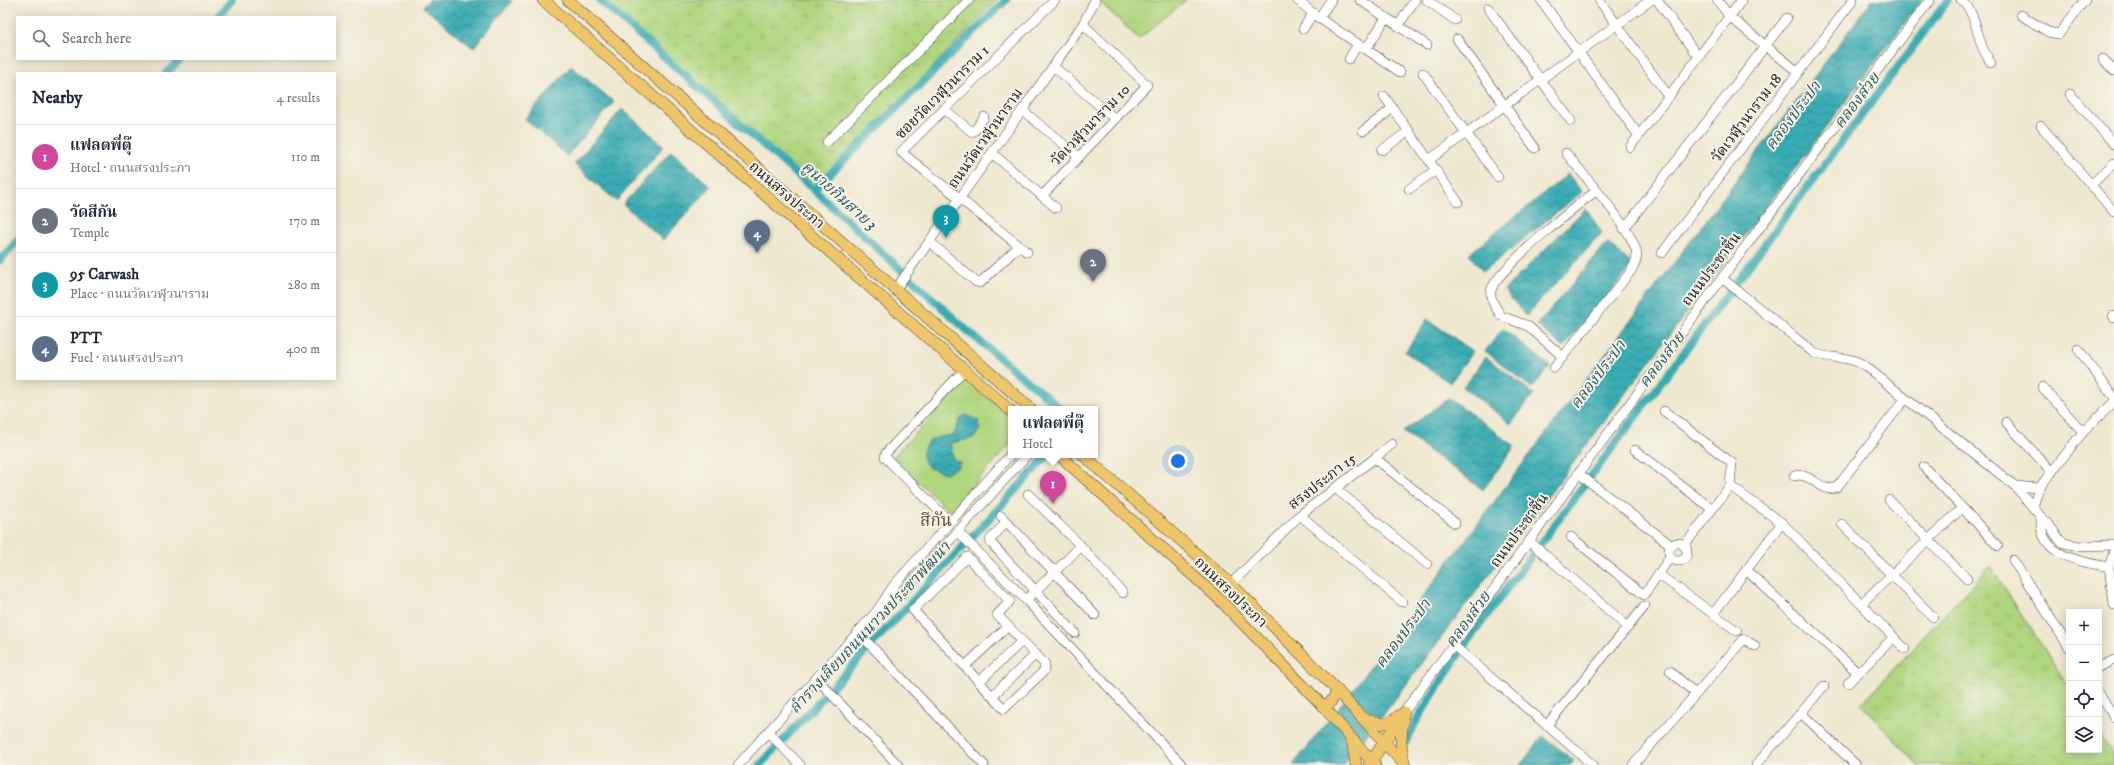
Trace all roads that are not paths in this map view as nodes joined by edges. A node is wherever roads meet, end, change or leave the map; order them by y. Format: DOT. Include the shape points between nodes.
graph roads {
  1 [pos="543,0"];
  2 [pos="969,0"];
  3 [pos="1055,0"];
  4 [pos="1095,0"];
  5 [pos="1297,0"];
  6 [pos="1331,0"];
  7 [pos="1415,0"];
  8 [pos="1541,0"];
  9 [pos="1598,0"];
  10 [pos="1650,0"];
  11 [pos="1657,0"];
  12 [pos="1717,0"];
  13 [pos="1742,0"];
  14 [pos="1853,0"];
  15 [pos="1930,0"];
  16 [pos="1961,0"];
  17 [pos="2085,0"];
  18 [pos="1431,1"];
  19 [pos="570,2"];
  20 [pos="1366,2"];
  21 [pos="1488,8"];
  22 [pos="2021,14"];
  23 [pos="1316,15"];
  24 [pos="560,16"];
  25 [pos="1730,17"];
  26 [pos="1386,18"];
  27 [pos="1787,18"];
  28 [pos="1455,20"];
  29 [pos="1083,24"];
  30 [pos="1616,25"];
  31 [pos="1398,26"];
  32 [pos="1303,29"];
  33 [pos="1457,39"];
  34 [pos="1358,44"];
  35 [pos="1427,45"];
  36 [pos="1765,46"];
  37 [pos="1366,49"];
  38 [pos="1579,52"];
  39 [pos="1699,58"];
  40 [pos="1349,59"];
  41 [pos="2103,59"];
  42 [pos="1991,63"];
  43 [pos="1054,66"];
  44 [pos="2114,71"];
  45 [pos="1400,72"];
  46 [pos="1798,72"];
  47 [pos="1423,73"];
  48 [pos="1540,78"];
  49 [pos="2070,94"];
  50 [pos="1384,96"];
  51 [pos="1669,97"];
  52 [pos="1504,105"];
  53 [pos="1392,108"];
  54 [pos="944,109"];
  55 [pos="1022,110"];
  56 [pos="984,117"];
  57 [pos="1115,119"];
  58 [pos="1571,121"];
  59 [pos="2041,126"];
  60 [pos="1363,131"];
  61 [pos="1409,131"];
  62 [pos="1466,133"];
  63 [pos="1639,136"];
  64 [pos="827,142"];
  65 [pos="2114,144"];
  66 [pos="1630,147"];
  67 [pos="1535,148"];
  68 [pos="1382,150"];
  69 [pos="992,153"];
  70 [pos="1566,153"];
  71 [pos="1079,157"];
  72 [pos="1429,160"];
  73 [pos="2114,163"];
  74 [pos="1436,170"];
  75 [pos="1498,177"];
  76 [pos="2091,185"];
  77 [pos="1409,189"];
  78 [pos="1596,191"];
  79 [pos="1042,196"];
  80 [pos="960,199"];
  81 [pos="1458,202"];
  82 [pos="1056,208"];
  83 [pos="2114,212"];
  84 [pos="1624,229"];
  85 [pos="930,242"];
  86 [pos="1019,246"];
  87 [pos="1027,252"];
  88 [pos="1662,253"];
  89 [pos="1722,278"];
  90 [pos="898,286"];
  91 [pos="2078,349"];
  92 [pos="1563,357"];
  93 [pos="1554,368"];
  94 [pos="965,369"];
  95 [pos="2042,386"];
  96 [pos="2114,397"];
  97 [pos="1905,399"];
  98 [pos="2114,402"];
  99 [pos="1028,406"];
  100 [pos="1008,408"];
  101 [pos="1664,411"];
  102 [pos="2006,422"];
  103 [pos="2083,432"];
  104 [pos="1392,444"];
  105 [pos="1635,450"];
  106 [pos="1008,457"];
  107 [pos="1024,458"];
  108 [pos="1062,458"];
  109 [pos="1086,458"];
  110 [pos="1375,458"];
  111 [pos="1924,467"];
  112 [pos="2052,472"];
  113 [pos="1580,474"];
  114 [pos="1794,476"];
  115 [pos="1730,486"];
  116 [pos="2015,486"];
  117 [pos="1335,488"];
  118 [pos="2039,488"];
  119 [pos="1028,494"];
  120 [pos="1889,500"];
  121 [pos="2033,507"];
  122 [pos="1962,508"];
  123 [pos="1712,509"];
  124 [pos="1147,510"];
  125 [pos="1300,515"];
  126 [pos="2041,517"];
  127 [pos="950,522"];
  128 [pos="1136,523"];
  129 [pos="1455,523"];
  130 [pos="1782,523"];
  131 [pos="1842,524"];
  132 [pos="958,533"];
  133 [pos="1571,537"];
  134 [pos="1929,540"];
  135 [pos="1080,546"];
  136 [pos="1535,546"];
  137 [pos="1672,546"];
  138 [pos="1684,546"];
  139 [pos="1998,546"];
  140 [pos="2114,546"];
  141 [pos="2114,551"];
  142 [pos="1670,556"];
  143 [pos="2014,560"];
  144 [pos="1427,564"];
  145 [pos="2109,567"];
  146 [pos="1746,570"];
  147 [pos="1054,573"];
  148 [pos="1658,574"];
  149 [pos="1892,575"];
  150 [pos="1967,580"];
  151 [pos="1231,584"];
  152 [pos="1035,591"];
  153 [pos="1123,593"];
  154 [pos="1026,600"];
  155 [pos="1402,602"];
  156 [pos="1861,604"];
  157 [pos="2114,605"];
  158 [pos="1645,606"];
  159 [pos="878,611"];
  160 [pos="1712,614"];
  161 [pos="1095,616"];
  162 [pos="1933,617"];
  163 [pos="1008,626"];
  164 [pos="1628,627"];
  165 [pos="858,632"];
  166 [pos="1737,632"];
  167 [pos="1074,633"];
  168 [pos="1894,637"];
  169 [pos="1022,641"];
  170 [pos="2068,645"];
  171 [pos="1755,646"];
  172 [pos="1458,649"];
  173 [pos="1905,649"];
  174 [pos="1036,654"];
  175 [pos="2114,660"];
  176 [pos="965,666"];
  177 [pos="2102,666"];
  178 [pos="1670,671"];
  179 [pos="1858,673"];
  180 [pos="817,679"];
  181 [pos="979,682"];
  182 [pos="1848,683"];
  183 [pos="1824,686"];
  184 [pos="1341,694"];
  185 [pos="1696,694"];
  186 [pos="992,696"];
  187 [pos="2102,698"];
  188 [pos="1322,705"];
  189 [pos="1404,712"];
  190 [pos="1801,713"];
  191 [pos="2114,717"];
  192 [pos="1547,725"];
  193 [pos="1376,727"];
  194 [pos="768,732"];
  195 [pos="1385,743"];
  196 [pos="1357,750"];
  197 [pos="1372,764"];
  198 [pos="738,765"];
  199 [pos="800,765"];
  200 [pos="898,765"];
  201 [pos="984,765"];
  202 [pos="1182,765"];
  203 [pos="1356,765"];
  204 [pos="1404,765"];
  205 [pos="1593,765"];
  206 [pos="1633,765"];
  207 [pos="1756,765"];
  208 [pos="1856,765"];
  1 -- 24 [label="main road, ถนนสรงประภา"];
  2 -- 64 [label="street"];
  3 -- 54 [label="street, ซอยวัดเวฬุวนาราม 1"];
  4 -- 29 [label="street, ถนนวัดเวฬุวนาราม"];
  5 -- 23 [label="street"];
  6 -- 23 [label="street"];
  7 -- 31 [label="street"];
  8 -- 38 [label="street"];
  9 -- 30 [label="street"];
  10 -- 30 [label="street"];
  11 -- 39 [label="street"];
  12 -- 25 [label="street"];
  13 -- 25 [label="street"];
  14 -- 46 [label="street, วัดเวฬุวนาราม 18"];
  15 -- 89 [label="street, ถนนประชาชื่น"];
  16 -- 42 [label="street" via="1976,22 1982,48"];
  17 -- 22 [label="street" via="2059,34 2048,32"];
  18 -- 28 [label="street"];
  19 -- 24 [label="main road"];
  19 -- 90 [label="main road, ถนนสรงประภา"];
  20 -- 26 [label="street"];
  21 -- 48 [label="street"];
  23 -- 32 [label="street"];
  23 -- 34 [label="street"];
  24 -- 94 [label="main road, ถนนสรงประภา"];
  25 -- 36 [label="street"];
  25 -- 39 [label="street"];
  26 -- 31 [label="street"];
  26 -- 37 [label="street"];
  27 -- 36 [label="street"];
  29 -- 43 [label="street, ถนนวัดเวฬุวนาราม"];
  29 -- 57 [label="street, วัดเวฬุวนาราม 10" via="1147,85"];
  30 -- 38 [label="street"];
  30 -- 51 [label="street"];
  31 -- 35 [label="street"];
  33 -- 52 [label="street"];
  34 -- 37 [label="street"];
  34 -- 40 [label="street"];
  36 -- 46 [label="street"];
  36 -- 84 [label="street"];
  37 -- 45 [label="street"];
  38 -- 48 [label="street"];
  38 -- 63 [label="street"];
  39 -- 51 [label="street"];
  41 -- 44 [label="street"];
  43 -- 55 [label="street, ถนนวัดเวฬุวนาราม"];
  43 -- 57 [label="street"];
  46 -- 88 [label="street, วัดเวฬุวนาราม 18"];
  47 -- 62 [label="street"];
  48 -- 52 [label="street"];
  48 -- 58 [label="street"];
  49 -- 65 [label="street"];
  50 -- 53 [label="street"];
  51 -- 63 [label="street"];
  52 -- 62 [label="street"];
  52 -- 67 [label="street"];
  53 -- 60 [label="street"];
  53 -- 61 [label="street"];
  54 -- 56 [label="street" via="972,132"];
  54 -- 80 [label="street, ซอยวัดเวฬุวนาราม 1" via="901,152"];
  55 -- 69 [label="street, ถนนวัดเวฬุวนาราม"];
  55 -- 71 [label="street"];
  57 -- 71 [label="street, วัดเวฬุวนาราม 10"];
  59 -- 76 [label="street"];
  61 -- 68 [label="street"];
  61 -- 72 [label="street"];
  62 -- 72 [label="street"];
  62 -- 75 [label="street"];
  63 -- 66 [label="street"];
  69 -- 79 [label="street"];
  69 -- 80 [label="street, ถนนวัดเวฬุวนาราม"];
  70 -- 78 [label="street"];
  71 -- 79 [label="street, วัดเวฬุวนาราม 10"];
  72 -- 74 [label="street"];
  73 -- 76 [label="street"];
  74 -- 77 [label="street"];
  74 -- 81 [label="street"];
  76 -- 83 [label="street"];
  78 -- 84 [label="street"];
  78 -- 92 [label="street" via="1513,263 1495,282 1491,291 1492,300 1501,316 1528,326"];
  79 -- 82 [label="street"];
  80 -- 85 [label="street, ถนนวัดเวฬุวนาราม"];
  80 -- 86 [label="street"];
  84 -- 92 [label="street" via="1636,251 1636,261 1631,271"];
  85 -- 86 [label="street" via="980,283"];
  85 -- 90 [label="street, ถนนวัดเวฬุวนาราม"];
  86 -- 87 [label="street"];
  89 -- 97 [label="street" via="1814,353 1858,361"];
  89 -- 113 [label="street, ถนนประชาชื่น"];
  90 -- 99 [label="main road, ถนนสรงประภา"];
  91 -- 96 [label="street"];
  92 -- 93 [label="street"];
  94 -- 100 [label="main road, ถนนสรงประภา"];
  94 -- 127 [label="street" via="885,457"];
  95 -- 103 [label="street"];
  97 -- 114 [label="street" via="1837,487 1825,488 1806,475"];
  97 -- 116 [label="street"];
  98 -- 103 [label="street"];
  101 -- 115 [label="street" via="1732,463"];
  102 -- 112 [label="street"];
  103 -- 112 [label="street"];
  104 -- 110 [label="street"];
  105 -- 123 [label="street"];
  106 -- 127 [label="street"];
  107 -- 132 [label="street"];
  108 -- 128 [label="main road, ถนนสรงประภา"];
  109 -- 124 [label="main road, ถนนสรงประภา"];
  110 -- 117 [label="street, สรงประภา 15"];
  110 -- 129 [label="street, สรงประภา 15"];
  111 -- 122 [label="street"];
  112 -- 118 [label="street"];
  113 -- 136 [label="street, ถนนประชาชื่น"];
  113 -- 137 [label="street"];
  115 -- 123 [label="street"];
  115 -- 130 [label="street"];
  116 -- 118 [label="street"];
  116 -- 121 [label="street"];
  117 -- 125 [label="street, สรงประภา 15"];
  117 -- 144 [label="street"];
  118 -- 121 [label="street"];
  119 -- 135 [label="street"];
  120 -- 134 [label="street"];
  121 -- 126 [label="street"];
  122 -- 134 [label="street"];
  122 -- 139 [label="street"];
  123 -- 138 [label="street"];
  124 -- 128 [label="main road"];
  124 -- 151 [label="main road, ถนนสรงประภา"];
  125 -- 151 [label="street, สรงประภา 15"];
  125 -- 155 [label="street"];
  126 -- 140 [label="street" via="2064,542 2079,546"];
  126 -- 145 [label="street" via="2040,526 2044,538 2054,550 2070,558"];
  127 -- 159 [label="street" via="894,585"];
  128 -- 188 [label="main road, ถนนสรงประภา" via="1218,598"];
  130 -- 146 [label="street"];
  130 -- 156 [label="street"];
  131 -- 149 [label="street"];
  132 -- 154 [label="street"];
  132 -- 159 [label="street" via="902,593"];
  133 -- 148 [label="street" via="1644,595"];
  134 -- 149 [label="street"];
  134 -- 150 [label="street"];
  135 -- 147 [label="street"];
  135 -- 153 [label="street"];
  136 -- 164 [label="street"];
  136 -- 172 [label="street, ถนนประชาชื่น"];
  137 -- 138 [label="street" via="1676,543"];
  137 -- 142 [label="street"];
  138 -- 142 [label="street" via="1684,558 1675,560"];
  141 -- 145 [label="street"];
  142 -- 148 [label="street"];
  143 -- 170 [label="street"];
  145 -- 157 [label="street"];
  146 -- 160 [label="street"];
  146 -- 179 [label="street"];
  147 -- 152 [label="street"];
  147 -- 152 [label="street" via="1003,519 990,540 991,543"];
  147 -- 161 [label="street"];
  148 -- 160 [label="street"];
  149 -- 156 [label="street"];
  149 -- 162 [label="street"];
  151 -- 184 [label="main road, ถนนสรงประภา"];
  152 -- 154 [label="street"];
  152 -- 167 [label="street"];
  154 -- 202 [label="street"];
  156 -- 168 [label="street"];
  158 -- 164 [label="street"];
  159 -- 165 [label="street"];
  160 -- 166 [label="street"];
  163 -- 169 [label="street"];
  163 -- 176 [label="street"];
  163 -- 176 [label="street" via="997,615 1010,601 967,557 913,610"];
  164 -- 192 [label="street"];
  165 -- 180 [label="street"];
  165 -- 201 [label="street"];
  168 -- 173 [label="street"];
  168 -- 179 [label="street"];
  169 -- 174 [label="street"];
  169 -- 181 [label="street"];
  171 -- 185 [label="street" via="1744,638"];
  172 -- 189 [label="street, ถนนประชาชื่น"];
  172 -- 192 [label="street"];
  174 -- 186 [label="street"];
  174 -- 186 [label="street" via="1045,666 1038,677 1004,709"];
  175 -- 177 [label="street"];
  176 -- 181 [label="street"];
  178 -- 185 [label="street"];
  179 -- 182 [label="street"];
  180 -- 194 [label="street"];
  180 -- 200 [label="street"];
  181 -- 186 [label="street"];
  183 -- 190 [label="street"];
  184 -- 188 [label="main road" via="1330,703"];
  184 -- 193 [label="main road, ถนนสรงประภา" via="1362,717"];
  185 -- 206 [label="street"];
  187 -- 191 [label="street"];
  188 -- 196 [label="main road, ถนนสรงประภา" via="1351,738"];
  189 -- 193 [label="main road" via="1392,723"];
  189 -- 195 [label="main road"];
  189 -- 204 [label="main road" via="1401,742"];
  190 -- 207 [label="street"];
  190 -- 208 [label="street"];
  192 -- 205 [label="street"];
  193 -- 195 [label="main road"];
  194 -- 198 [label="street"];
  194 -- 199 [label="street"];
  195 -- 197 [label="main road"];
  195 -- 204 [label="main road"];
  196 -- 197 [label="main road, ถนนสรงประภา"];
  196 -- 203 [label="main road"];
}
